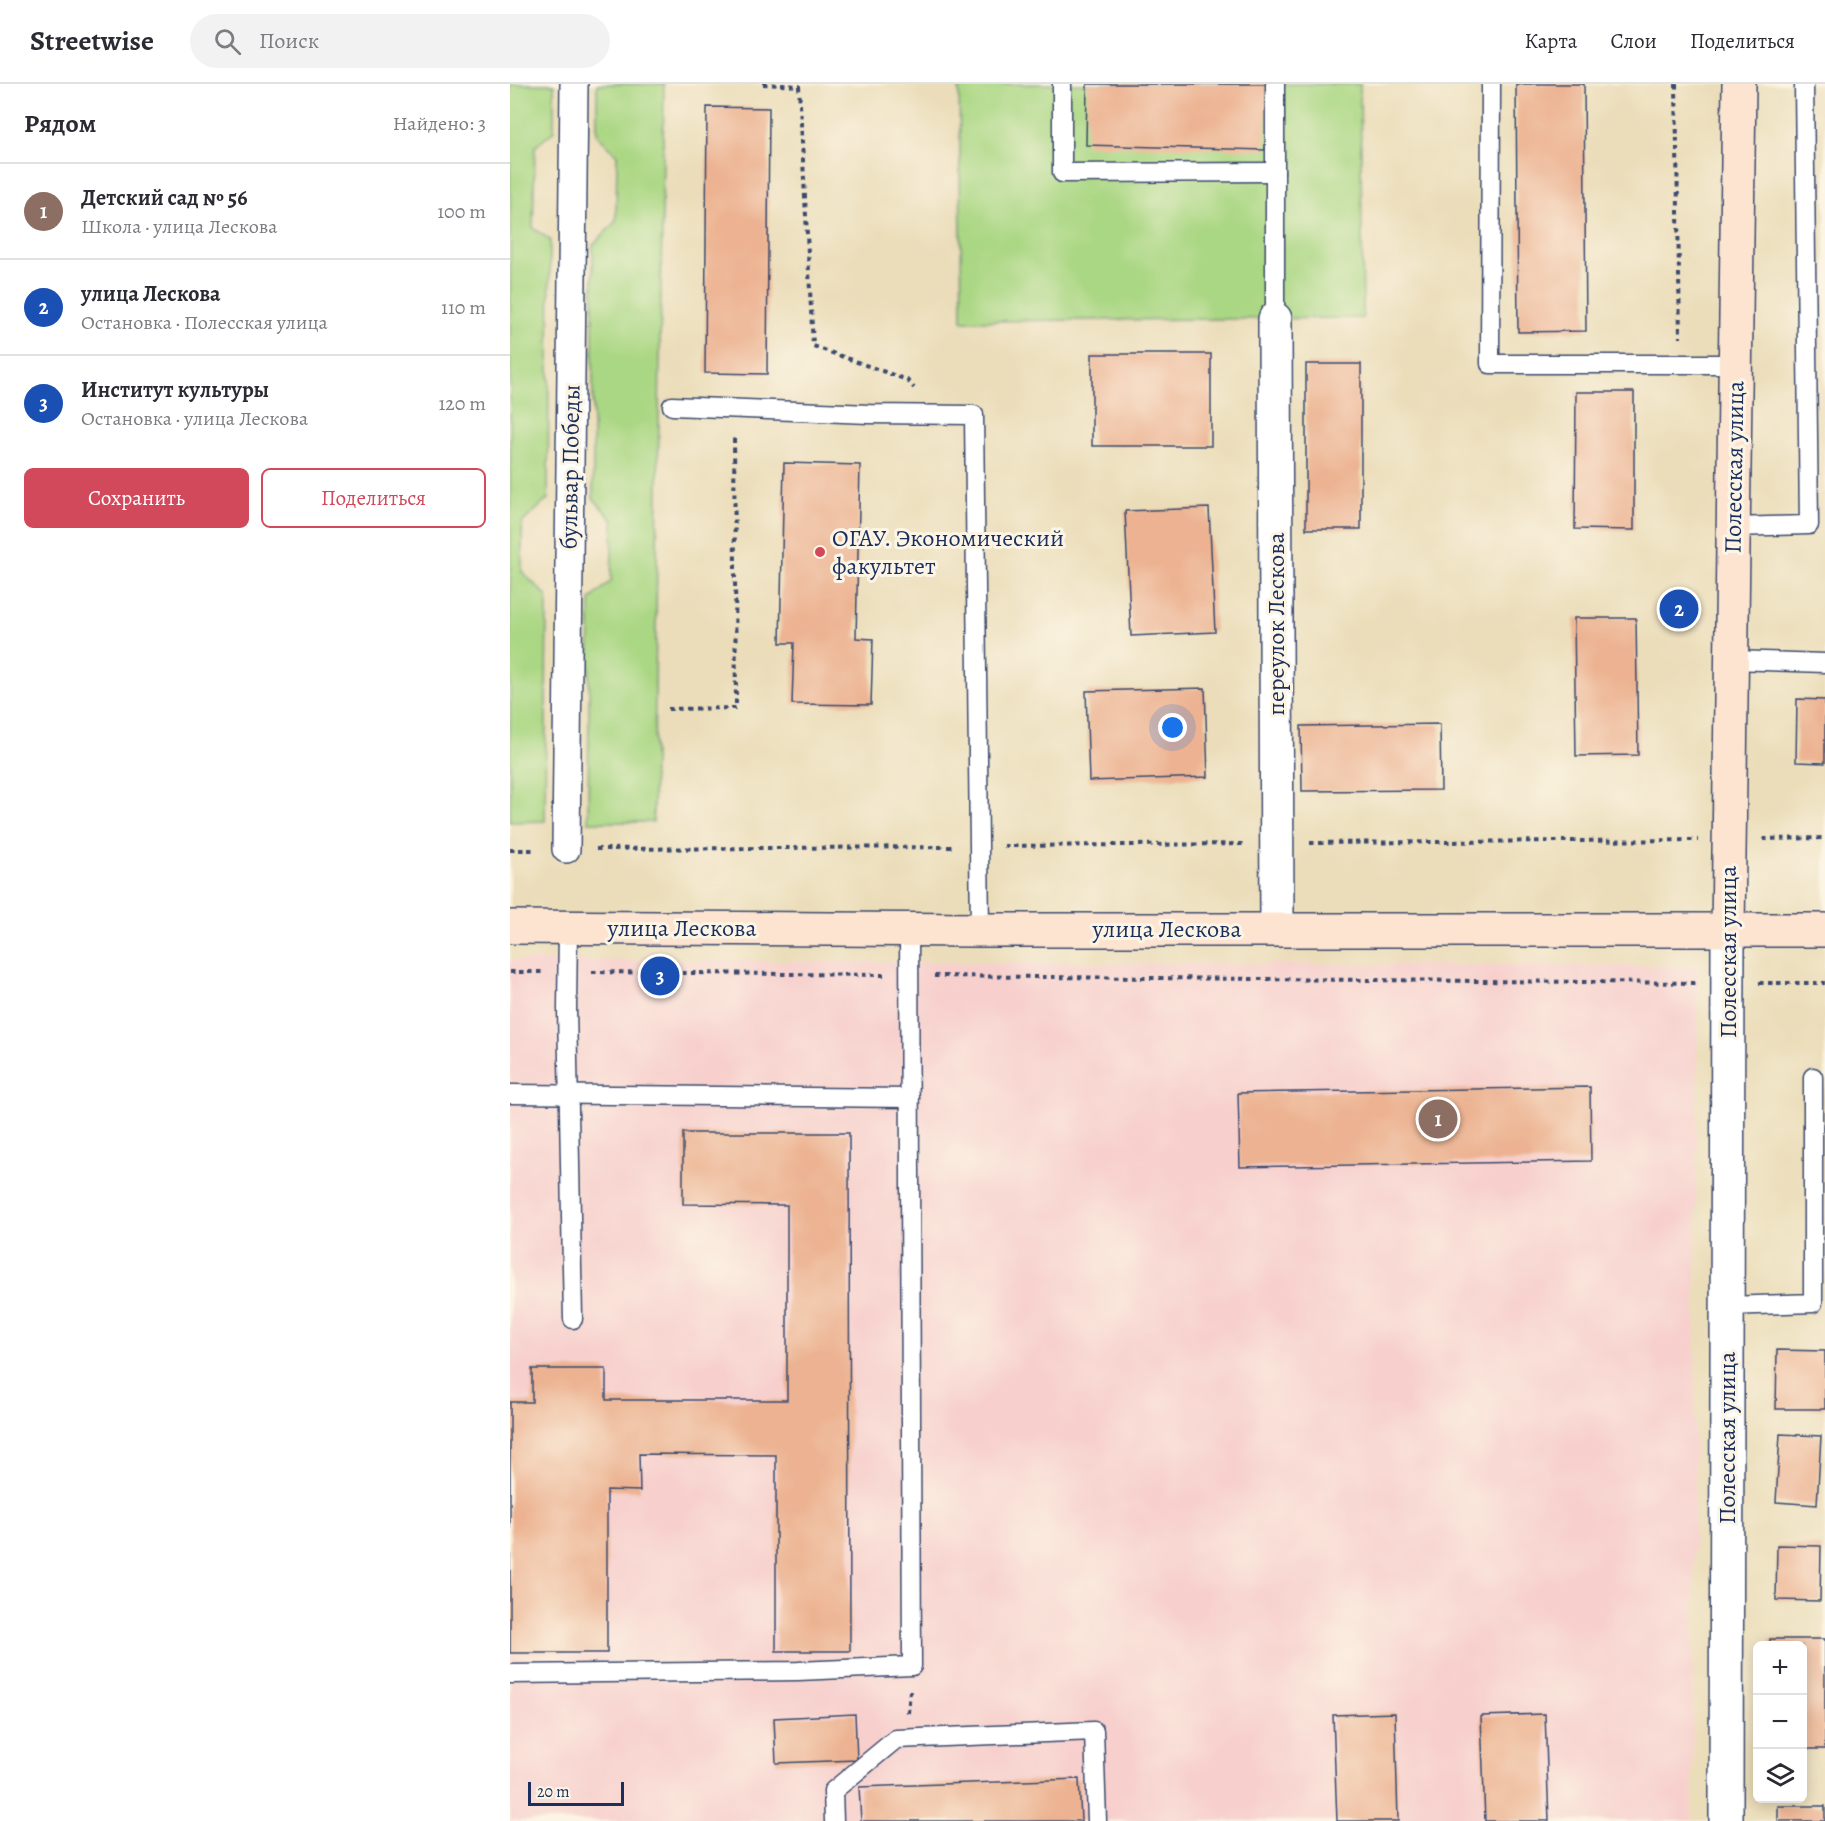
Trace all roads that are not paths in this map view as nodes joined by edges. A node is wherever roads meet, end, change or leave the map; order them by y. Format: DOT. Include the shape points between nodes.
graph roads {
  1 [pos="574,84"];
  2 [pos="1062,84"];
  3 [pos="1275,84"];
  4 [pos="1491,84"];
  5 [pos="1739,84"];
  6 [pos="1804,84"];
  7 [pos="1275,172"];
  8 [pos="1275,319"];
  9 [pos="1735,364"];
  10 [pos="672,406"];
  11 [pos="1817,525"];
  12 [pos="1733,527"];
  13 [pos="1732,660"];
  14 [pos="1825,663"];
  15 [pos="566,849"];
  16 [pos="510,927"];
  17 [pos="568,927"];
  18 [pos="909,929"];
  19 [pos="1277,929"];
  20 [pos="980,930"];
  21 [pos="1728,930"];
  22 [pos="1825,930"];
  23 [pos="1813,1077"];
  24 [pos="510,1094"];
  25 [pos="569,1094"];
  26 [pos="910,1098"];
  27 [pos="1727,1306"];
  28 [pos="573,1319"];
  29 [pos="510,1674"];
  30 [pos="834,1821"];
  31 [pos="1097,1821"];
  32 [pos="1726,1821"];
  1 -- 15 [label="street, бульвар Победы"];
  2 -- 7 [label="lane" via="1062,173"];
  3 -- 7 [label="lane"];
  4 -- 9 [label="lane" via="1490,364"];
  5 -- 9 [label="main road, Полесская улица"];
  6 -- 11 [label="lane"];
  7 -- 8 [label="lane"];
  8 -- 19 [label="street, переулок Лескова"];
  9 -- 12 [label="main road, Полесская улица"];
  10 -- 20 [label="lane" via="974,415"];
  11 -- 12 [label="lane"];
  12 -- 13 [label="main road, Полесская улица"];
  13 -- 14 [label="lane"];
  13 -- 21 [label="main road, Полесская улица"];
  16 -- 17 [label="main road, улица Лескова"];
  17 -- 18 [label="main road, улица Лескова"];
  17 -- 25 [label="lane"];
  18 -- 20 [label="main road, улица Лескова"];
  18 -- 26 [label="lane"];
  19 -- 20 [label="main road, улица Лескова"];
  19 -- 21 [label="main road, улица Лескова"];
  21 -- 22 [label="main road, улица Лескова"];
  21 -- 27 [label="street, Полесская улица"];
  23 -- 27 [label="lane" via="1813,1303"];
  24 -- 25 [label="lane"];
  25 -- 26 [label="lane"];
  25 -- 28 [label="lane"];
  26 -- 29 [label="lane" via="912,1666"];
  27 -- 32 [label="street, Полесская улица"];
  30 -- 31 [label="lane" via="833,1791 896,1739 1094,1731"];
}
